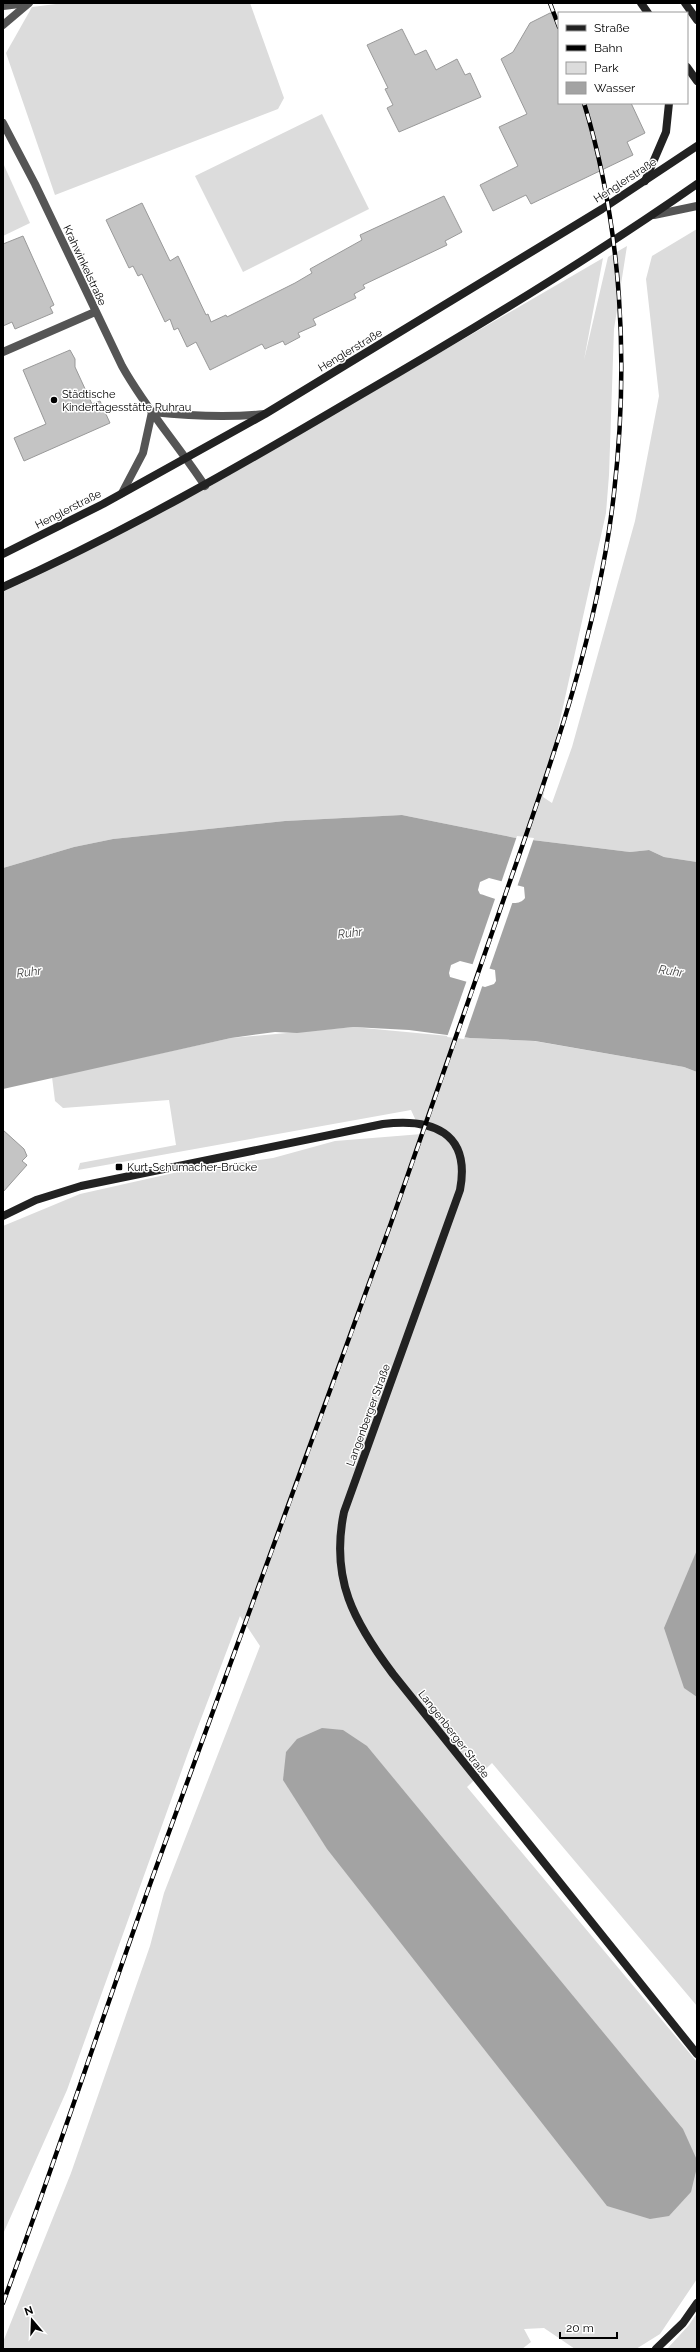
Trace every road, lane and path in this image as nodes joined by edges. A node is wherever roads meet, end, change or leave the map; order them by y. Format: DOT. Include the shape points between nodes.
graph roads {
  1 [pos="29,3"];
  2 [pos="642,3"];
  3 [pos="685,3"];
  4 [pos="690,3"];
  5 [pos="3,6"];
  6 [pos="697,8"];
  7 [pos="647,12"];
  8 [pos="697,20"];
  9 [pos="3,25"];
  10 [pos="688,68"];
  11 [pos="697,81"];
  12 [pos="670,104"];
  13 [pos="3,123"];
  14 [pos="697,146"];
  15 [pos="644,182"];
  16 [pos="697,184"];
  17 [pos="697,206"];
  18 [pos="654,215"];
  19 [pos="95,312"];
  20 [pos="3,352"];
  21 [pos="152,412"];
  22 [pos="265,414"];
  23 [pos="186,458"];
  24 [pos="205,486"];
  25 [pos="122,493"];
  26 [pos="3,554"];
  27 [pos="3,587"];
  28 [pos="3,1216"];
  29 [pos="697,2054"];
  30 [pos="697,2303"];
  31 [pos="656,2349"];
  1 -- 5 [label="street"];
  1 -- 9 [label="street"];
  2 -- 7 [label="main road"];
  3 -- 8 [label="main road"];
  4 -- 6 [label="main road"];
  10 -- 11 [label="main road"];
  12 -- 15 [label="main road" via="666,132"];
  13 -- 19 [label="street, Krahwinkelstraße" via="35,184"];
  14 -- 15 [label="main road, Henglerstraße"];
  15 -- 22 [label="main road, Henglerstraße"];
  16 -- 18 [label="main road"];
  17 -- 18 [label="street"];
  18 -- 24 [label="main road" via="542,286"];
  19 -- 20 [label="street"];
  19 -- 21 [label="street, Krahwinkelstraße" via="122,366"];
  21 -- 22 [label="street" via="201,417"];
  21 -- 23 [label="street, Krahwinkelstraße"];
  21 -- 25 [label="street" via="143,453"];
  22 -- 23 [label="main road, Henglerstraße"];
  23 -- 24 [label="street, Krahwinkelstraße"];
  23 -- 25 [label="main road, Henglerstraße"];
  24 -- 27 [label="main road"];
  25 -- 26 [label="main road, Henglerstraße"];
  28 -- 29 [label="main road, Langenberger Straße" via="36,1200 81,1186 383,1124 422,1123 438,1128 449,1138 460,1161 460,1190 344,1512 339,1543 339,1563 344,1586 365,1634 393,1674"];
  30 -- 31 [label="main road" via="683,2324"];
}
